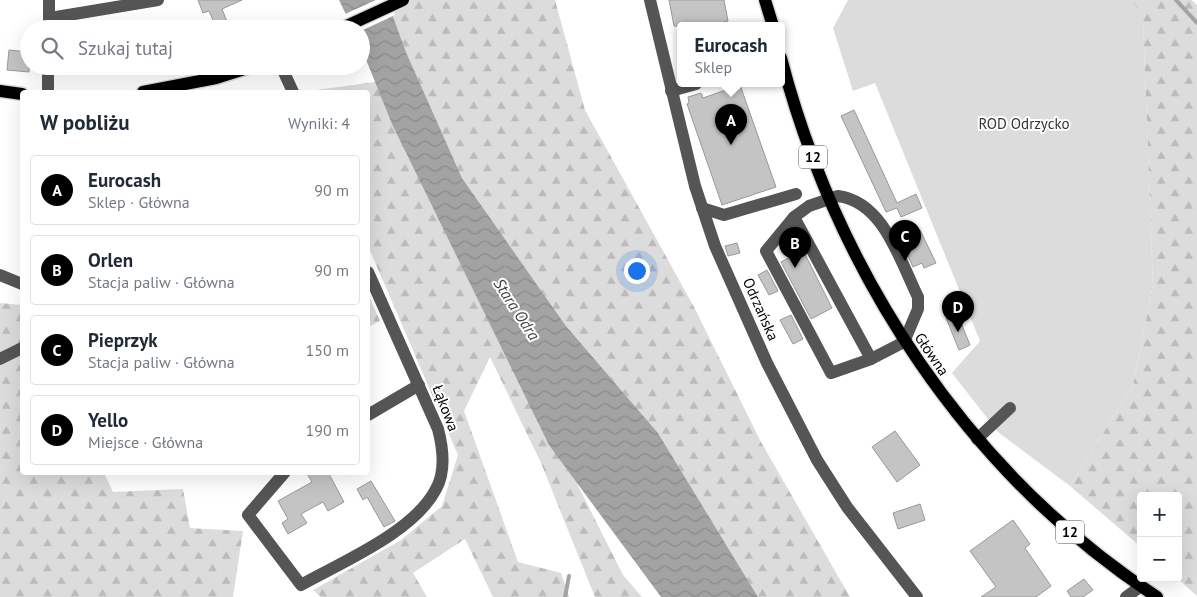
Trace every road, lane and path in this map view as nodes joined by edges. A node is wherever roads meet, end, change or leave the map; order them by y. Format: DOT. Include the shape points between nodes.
graph roads {
  1 [pos="49,0"];
  2 [pos="158,0"];
  3 [pos="403,0"];
  4 [pos="650,0"];
  5 [pos="765,0"];
  6 [pos="49,20"];
  7 [pos="63,20"];
  8 [pos="360,20"];
  9 [pos="772,22"];
  10 [pos="785,73"];
  11 [pos="48,75"];
  12 [pos="226,75"];
  13 [pos="285,75"];
  14 [pos="685,87"];
  15 [pos="48,90"];
  16 [pos="153,90"];
  17 [pos="292,90"];
  18 [pos="0,91"];
  19 [pos="671,91"];
  20 [pos="20,94"];
  21 [pos="796,194"];
  22 [pos="829,198"];
  23 [pos="702,208"];
  24 [pos="794,217"];
  25 [pos="0,275"];
  26 [pos="370,276"];
  27 [pos="20,283"];
  28 [pos="904,342"];
  29 [pos="20,349"];
  30 [pos="0,359"];
  31 [pos="871,359"];
  32 [pos="419,385"];
  33 [pos="1010,408"];
  34 [pos="370,414"];
  35 [pos="977,439"];
  36 [pos="281,475"];
  37 [pos="1141,586"];
  38 [pos="917,597"];
  39 [pos="1126,597"];
  40 [pos="1158,597"];
  1 -- 6 [label="street"];
  2 -- 7 [label="street"];
  3 -- 8 [label="main road"];
  4 -- 19 [label="street, Odrzańska"];
  5 -- 9 [label="main road"];
  10 -- 22 [label="main road, Główna / 12"];
  11 -- 15 [label="street"];
  12 -- 16 [label="main road"];
  13 -- 17 [label="street"];
  14 -- 19 [label="street"];
  18 -- 20 [label="main road"];
  19 -- 23 [label="street, Odrzańska"];
  21 -- 23 [label="street" via="724,215"];
  22 -- 24 [label="street" via="809,206"];
  22 -- 28 [label="main road, Główna / 12" via="869,281"];
  22 -- 28 [label="street" via="850,197 881,221 918,298 918,309"];
  23 -- 38 [label="street, Odrzańska" via="715,246 767,363 808,442 847,507"];
  24 -- 31 [label="street"];
  24 -- 31 [label="street" via="766,251 831,373"];
  25 -- 27 [label="street"];
  26 -- 32 [label="street, Łąkowa"];
  28 -- 31 [label="street"];
  28 -- 35 [label="main road, Główna / 12"];
  29 -- 30 [label="street"];
  32 -- 34 [label="street"];
  32 -- 36 [label="street, Łąkowa" via="441,441 442,466 437,488 422,508 394,531 301,585 248,515"];
  33 -- 35 [label="street"];
  35 -- 37 [label="main road, Główna / 12" via="1047,511"];
  37 -- 39 [label="street"];
  37 -- 40 [label="main road, Główna / 12"];
}
